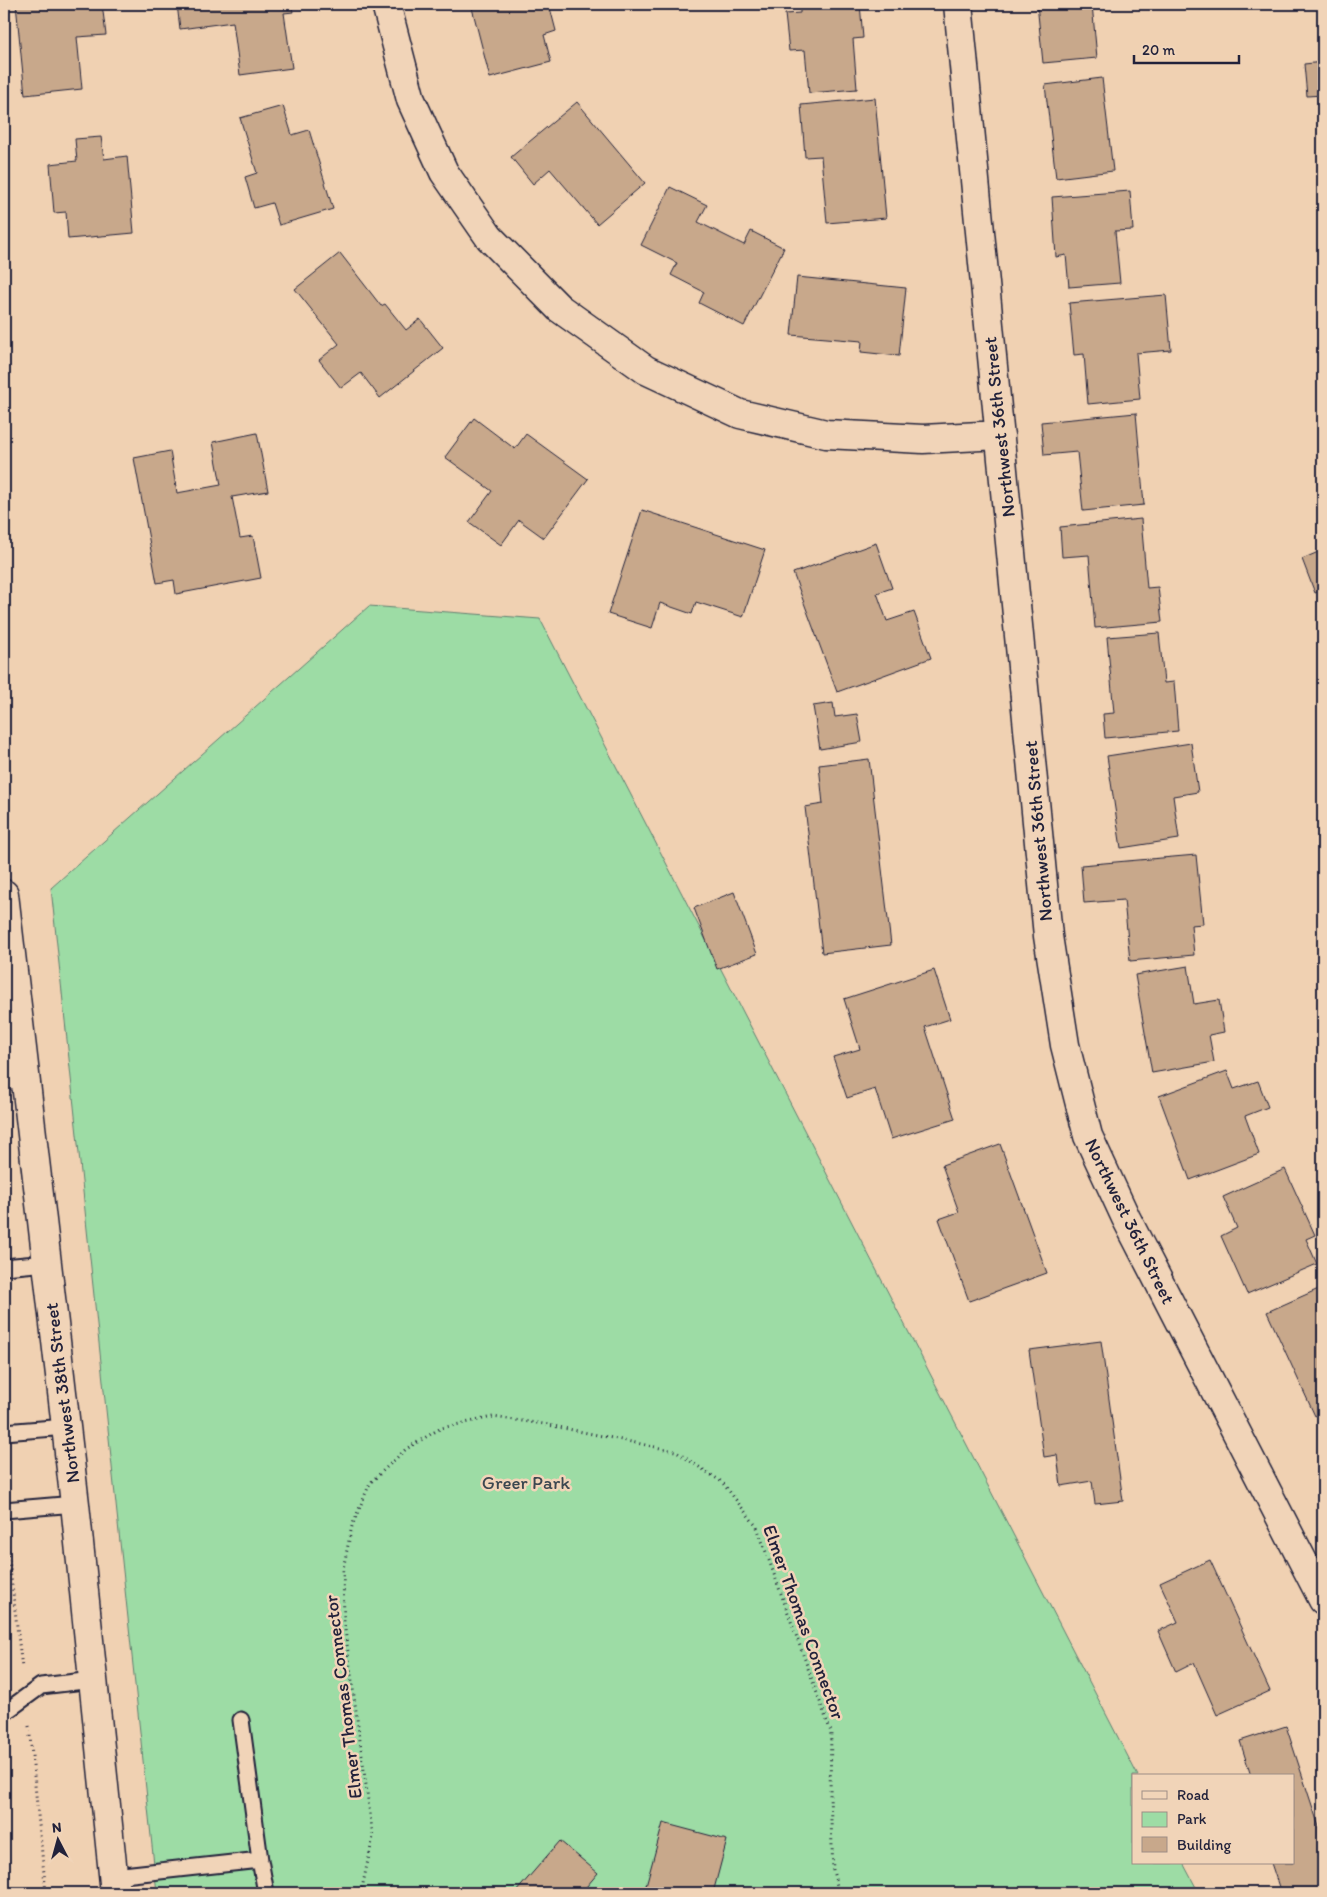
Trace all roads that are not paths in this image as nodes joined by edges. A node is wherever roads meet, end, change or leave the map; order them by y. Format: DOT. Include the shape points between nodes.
graph roads {
  1 [pos="386,4"];
  2 [pos="958,4"];
  3 [pos="1000,435"];
  4 [pos="4,894"];
  5 [pos="14,1075"];
  6 [pos="47,1263"];
  7 [pos="4,1267"];
  8 [pos="66,1427"];
  9 [pos="4,1432"];
  10 [pos="75,1504"];
  11 [pos="4,1510"];
  12 [pos="1323,1600"];
  13 [pos="93,1680"];
  14 [pos="4,1713"];
  15 [pos="241,1720"];
  16 [pos="260,1860"];
  17 [pos="114,1884"];
  18 [pos="266,1893"];
  1 -- 3 [label="street" via="412,100 444,172 489,237 559,308 646,370 740,414 826,434 923,439"];
  2 -- 3 [label="street, Northwest 36th Street"];
  3 -- 12 [label="street, Northwest 36th Street" via="1048,936 1065,1044 1088,1136 1126,1218"];
  4 -- 5 [label="street, Northwest 38th Street"];
  5 -- 6 [label="street, Northwest 38th Street"];
  6 -- 7 [label="lane"];
  6 -- 8 [label="street, Northwest 38th Street"];
  8 -- 9 [label="lane"];
  8 -- 10 [label="street, Northwest 38th Street"];
  10 -- 11 [label="lane"];
  10 -- 13 [label="street, Northwest 38th Street"];
  13 -- 14 [label="lane" via="41,1686"];
  13 -- 17 [label="street, Northwest 38th Street"];
  15 -- 16 [label="lane"];
  16 -- 17 [label="lane"];
  16 -- 18 [label="lane"];
}
